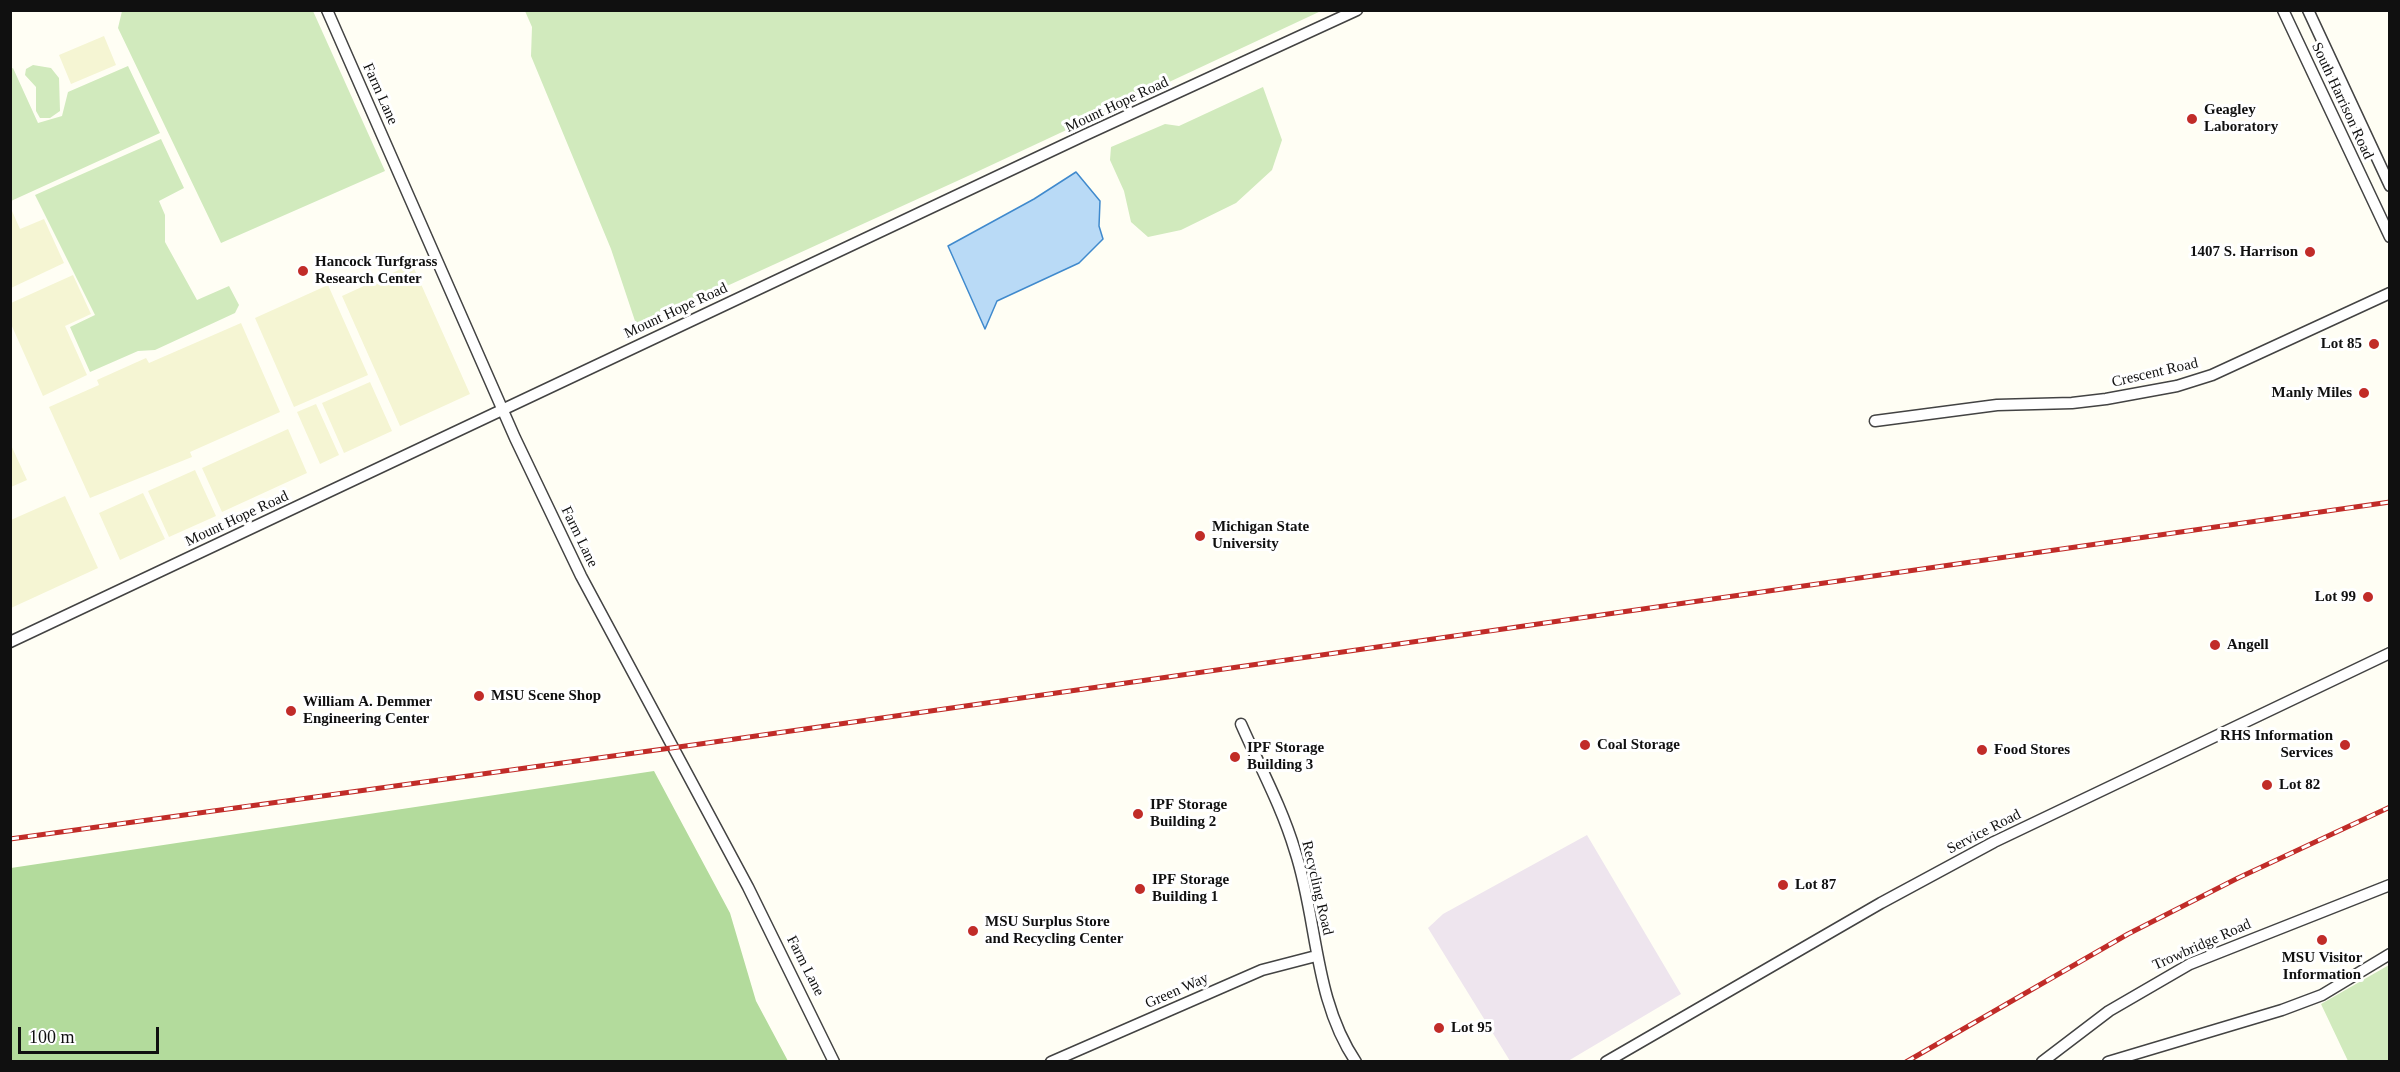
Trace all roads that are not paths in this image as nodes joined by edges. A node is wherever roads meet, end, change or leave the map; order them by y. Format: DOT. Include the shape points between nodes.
graph roads {
  1 [pos="327,10"];
  2 [pos="1357,10"];
  3 [pos="2283,10"];
  4 [pos="2308,10"];
  5 [pos="2390,186"];
  6 [pos="2390,237"];
  7 [pos="2390,293"];
  8 [pos="503,410"];
  9 [pos="1875,421"];
  10 [pos="10,642"];
  11 [pos="2390,653"];
  12 [pos="1241,724"];
  13 [pos="2390,885"];
  14 [pos="2390,954"];
  15 [pos="1316,956"];
  16 [pos="834,1062"];
  17 [pos="1051,1062"];
  18 [pos="1356,1062"];
  19 [pos="1605,1062"];
  20 [pos="2042,1062"];
  21 [pos="2108,1062"];
  1 -- 8 [label="street, Farm Lane"];
  2 -- 8 [label="street, Mount Hope Road"];
  3 -- 6 [label="street, South Harrison Road"];
  4 -- 5 [label="street, South Harrison Road"];
  7 -- 9 [label="street, Crescent Road" via="2212,375 2177,386 2110,399 1996,405"];
  8 -- 10 [label="street, Mount Hope Road"];
  8 -- 16 [label="street, Farm Lane" via="581,576 748,887"];
  11 -- 19 [label="street, Service Road" via="1994,842"];
  12 -- 15 [label="street, Recycling Road" via="1296,851"];
  13 -- 20 [label="street, Trowbridge Road" via="2190,964 2109,1011"];
  14 -- 21 [label="street" via="2322,995"];
  15 -- 17 [label="street, Green Way" via="1262,970"];
  15 -- 18 [label="street, Recycling Road" via="1332,1012"];
}
